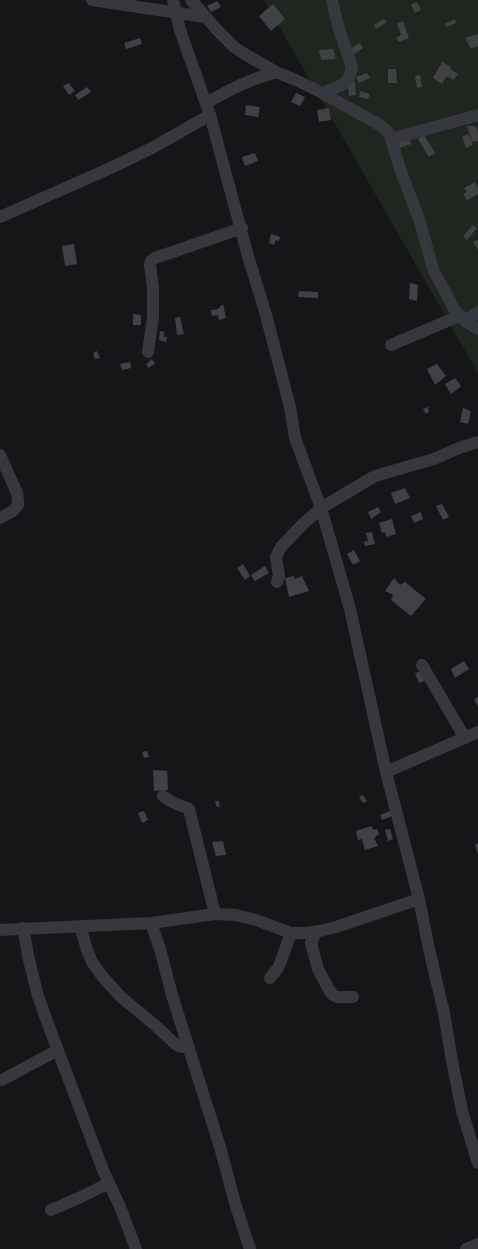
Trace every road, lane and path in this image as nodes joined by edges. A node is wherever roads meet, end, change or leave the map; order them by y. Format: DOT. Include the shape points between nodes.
graph roads {
  1 [pos="92,0"];
  2 [pos="191,0"];
  3 [pos="332,0"];
  4 [pos="174,6"];
  5 [pos="205,17"];
  6 [pos="276,72"];
  7 [pos="322,93"];
  8 [pos="206,103"];
  9 [pos="210,115"];
  10 [pos="478,115"];
  11 [pos="391,139"];
  12 [pos="0,217"];
  13 [pos="242,228"];
  14 [pos="478,312"];
  15 [pos="462,319"];
  16 [pos="478,329"];
  17 [pos="391,345"];
  18 [pos="148,352"];
  19 [pos="478,442"];
  20 [pos="0,455"];
  21 [pos="321,508"];
  22 [pos="0,518"];
  23 [pos="277,582"];
  24 [pos="422,666"];
  25 [pos="478,732"];
  26 [pos="465,738"];
  27 [pos="386,772"];
  28 [pos="163,796"];
  29 [pos="419,899"];
  30 [pos="215,914"];
  31 [pos="151,923"];
  32 [pos="80,926"];
  33 [pos="22,928"];
  34 [pos="0,930"];
  35 [pos="291,933"];
  36 [pos="311,936"];
  37 [pos="270,978"];
  38 [pos="353,997"];
  39 [pos="189,1048"];
  40 [pos="58,1050"];
  41 [pos="2,1080"];
  42 [pos="478,1163"];
  43 [pos="109,1183"];
  44 [pos="51,1210"];
  45 [pos="478,1244"];
  46 [pos="136,1249"];
  47 [pos="250,1249"];
  48 [pos="466,1249"];
  1 -- 4 [label="street" via="143,8"];
  2 -- 5 [label="street"];
  3 -- 7 [label="street" via="352,67 347,81"];
  4 -- 5 [label="street"];
  4 -- 8 [label="street"];
  5 -- 6 [label="street" via="234,46"];
  6 -- 7 [label="street"];
  6 -- 8 [label="street" via="252,80"];
  7 -- 11 [label="street" via="380,125"];
  8 -- 9 [label="street"];
  9 -- 12 [label="street" via="146,151"];
  9 -- 13 [label="street"];
  10 -- 11 [label="street"];
  11 -- 15 [label="street" via="433,268 449,301"];
  13 -- 18 [label="street" via="152,261 150,265 153,309"];
  13 -- 21 [label="street" via="288,400 295,438"];
  14 -- 15 [label="street"];
  15 -- 16 [label="street"];
  15 -- 17 [label="street"];
  19 -- 21 [label="street" via="434,459 375,476"];
  20 -- 22 [label="street" via="17,493 18,505"];
  21 -- 23 [label="street" via="280,547 276,557 279,576"];
  21 -- 27 [label="street" via="350,609"];
  24 -- 26 [label="street"];
  25 -- 26 [label="street"];
  26 -- 27 [label="street"];
  27 -- 29 [label="street"];
  28 -- 30 [label="street" via="189,809"];
  29 -- 36 [label="street"];
  29 -- 42 [label="street" via="462,1111"];
  30 -- 31 [label="street"];
  30 -- 35 [label="street" via="236,915 256,920"];
  31 -- 32 [label="street"];
  31 -- 39 [label="street"];
  32 -- 33 [label="street"];
  32 -- 39 [label="street" via="86,950 102,976 121,997 174,1043"];
  33 -- 34 [label="street"];
  33 -- 40 [label="street" via="38,996"];
  35 -- 36 [label="street"];
  35 -- 37 [label="street" via="281,961"];
  36 -- 38 [label="street" via="318,969 329,990 337,997"];
  39 -- 47 [label="street"];
  40 -- 41 [label="street"];
  40 -- 43 [label="street"];
  43 -- 44 [label="street"];
  43 -- 46 [label="street"];
  45 -- 48 [label="street"];
}
